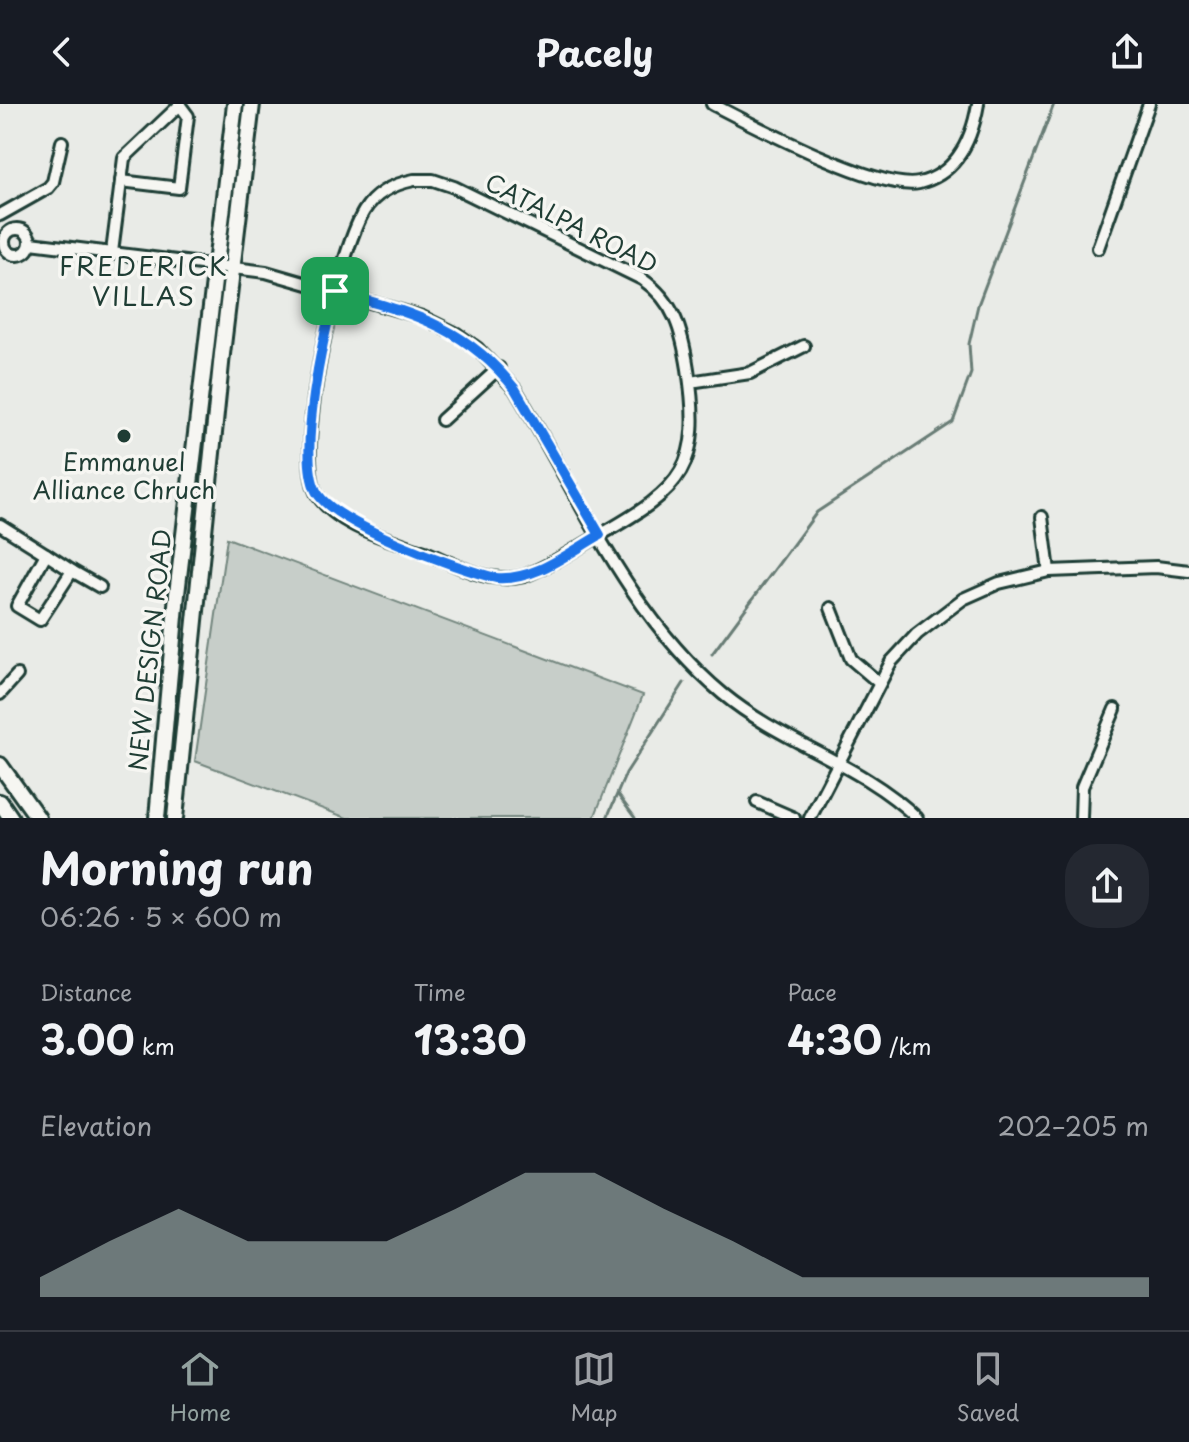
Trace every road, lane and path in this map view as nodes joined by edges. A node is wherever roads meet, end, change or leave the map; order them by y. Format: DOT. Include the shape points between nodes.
graph roads {
  1 [pos="235,104"];
  2 [pos="252,104"];
  3 [pos="712,104"];
  4 [pos="978,104"];
  5 [pos="1149,104"];
  6 [pos="179,105"];
  7 [pos="62,142"];
  8 [pos="121,181"];
  9 [pos="0,217"];
  10 [pos="8,232"];
  11 [pos="31,243"];
  12 [pos="1098,248"];
  13 [pos="3,252"];
  14 [pos="112,252"];
  15 [pos="213,265"];
  16 [pos="233,266"];
  17 [pos="335,291"];
  18 [pos="804,346"];
  19 [pos="499,368"];
  20 [pos="690,382"];
  21 [pos="442,420"];
  22 [pos="1042,517"];
  23 [pos="0,525"];
  24 [pos="600,535"];
  25 [pos="46,554"];
  26 [pos="72,571"];
  27 [pos="1049,571"];
  28 [pos="1189,571"];
  29 [pos="100,587"];
  30 [pos="177,594"];
  31 [pos="197,598"];
  32 [pos="831,608"];
  33 [pos="17,675"];
  34 [pos="878,682"];
  35 [pos="0,694"];
  36 [pos="1115,709"];
  37 [pos="837,764"];
  38 [pos="0,765"];
  39 [pos="0,802"];
  40 [pos="757,802"];
  41 [pos="11,818"];
  42 [pos="38,818"];
  43 [pos="157,818"];
  44 [pos="175,818"];
  45 [pos="794,818"];
  46 [pos="810,818"];
  47 [pos="917,818"];
  48 [pos="1081,818"];
  1 -- 15 [label="main road, NEW DESIGN ROAD"];
  2 -- 16 [label="main road, NEW DESIGN ROAD"];
  3 -- 4 [label="street" via="801,150 897,183 919,183 944,171 963,153"];
  5 -- 12 [label="street"];
  6 -- 8 [label="street" via="124,158"];
  6 -- 8 [label="street" via="188,116 179,188"];
  7 -- 9 [label="street" via="53,182"];
  8 -- 14 [label="street"];
  9 -- 10 [label="street"];
  10 -- 11 [label="street" via="25,231"];
  10 -- 13 [label="street"];
  11 -- 13 [label="street" via="24,254"];
  11 -- 14 [label="street"];
  14 -- 15 [label="street"];
  15 -- 16 [label="street"];
  15 -- 30 [label="main road, NEW DESIGN ROAD"];
  16 -- 17 [label="street"];
  16 -- 31 [label="main road, NEW DESIGN ROAD"];
  17 -- 19 [label="street" via="422,317 457,334"];
  17 -- 20 [label="street, CATALPA ROAD" via="364,210 396,184 433,180 658,290 679,325"];
  17 -- 24 [label="street, CATALPA ROAD" via="309,456 313,485 328,507 354,524 496,578 538,571"];
  18 -- 20 [label="street" via="750,373"];
  19 -- 21 [label="street"];
  19 -- 24 [label="street"];
  20 -- 24 [label="street, CATALPA ROAD" via="692,443 677,479 650,506"];
  22 -- 27 [label="street"];
  23 -- 25 [label="street"];
  24 -- 37 [label="street" via="652,622 685,659 771,728"];
  25 -- 26 [label="street"];
  25 -- 26 [label="street" via="17,606 40,620"];
  26 -- 29 [label="street"];
  27 -- 28 [label="street"];
  27 -- 34 [label="street" via="999,583 963,599 917,634"];
  30 -- 31 [label="main road"];
  30 -- 43 [label="main road, NEW DESIGN ROAD"];
  31 -- 44 [label="main road, NEW DESIGN ROAD"];
  32 -- 34 [label="street" via="851,659"];
  33 -- 35 [label="street"];
  34 -- 37 [label="street"];
  36 -- 48 [label="street" via="1082,787"];
  37 -- 46 [label="street"];
  37 -- 47 [label="street"];
  38 -- 42 [label="main road"];
  39 -- 41 [label="main road"];
  40 -- 45 [label="street"];
}
